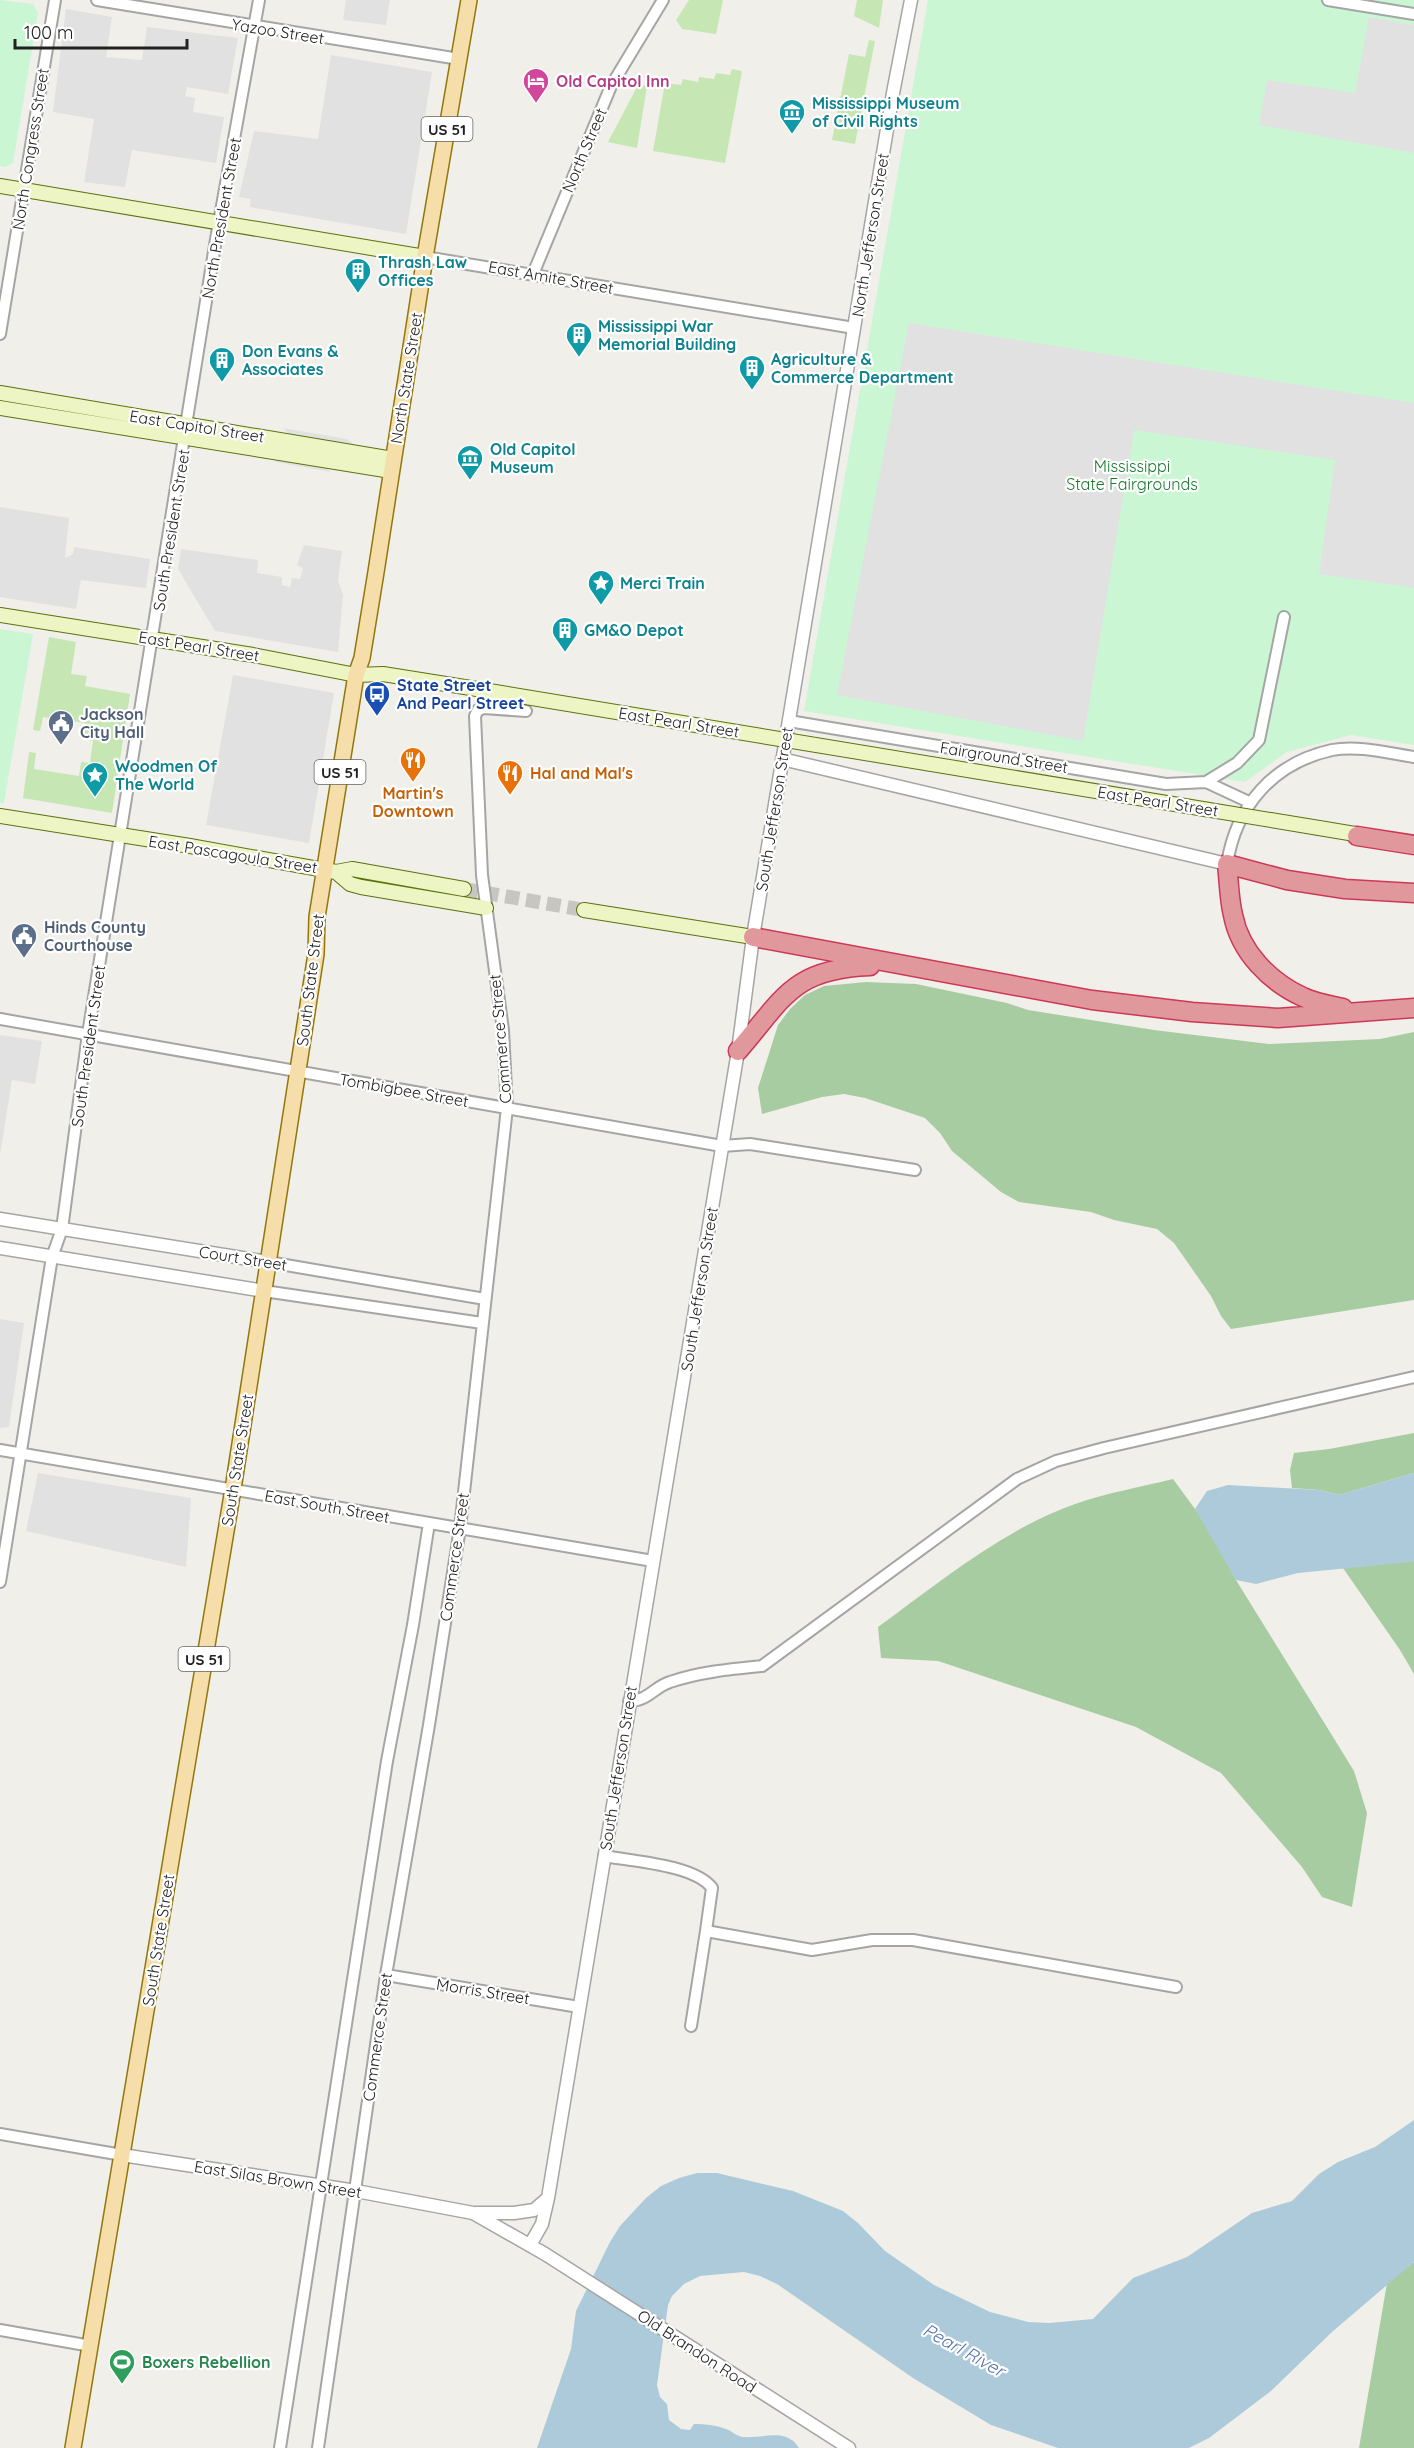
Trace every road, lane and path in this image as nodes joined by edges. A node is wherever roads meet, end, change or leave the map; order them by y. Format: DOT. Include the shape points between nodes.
graph roads {
  1 [pos="55,0"];
  2 [pos="97,0"];
  3 [pos="259,0"];
  4 [pos="469,0"];
  5 [pos="663,0"];
  6 [pos="911,0"];
  7 [pos="1328,0"];
  8 [pos="1373,4"];
  9 [pos="1414,14"];
  10 [pos="255,27"];
  11 [pos="459,59"];
  12 [pos="0,186"];
  13 [pos="23,189"];
  14 [pos="219,223"];
  15 [pos="425,257"];
  16 [pos="533,274"];
  17 [pos="854,328"];
  18 [pos="0,334"];
  19 [pos="0,393"];
  20 [pos="0,408"];
  21 [pos="187,431"];
  22 [pos="392,465"];
  23 [pos="0,615"];
  24 [pos="1284,616"];
  25 [pos="153,638"];
  26 [pos="356,675"];
  27 [pos="526,711"];
  28 [pos="789,721"];
  29 [pos="1414,757"];
  30 [pos="782,759"];
  31 [pos="1206,782"];
  32 [pos="1249,802"];
  33 [pos="0,816"];
  34 [pos="122,836"];
  35 [pos="1357,836"];
  36 [pos="1414,837"];
  37 [pos="1414,845"];
  38 [pos="1227,864"];
  39 [pos="330,871"];
  40 [pos="464,889"];
  41 [pos="1414,893"];
  42 [pos="486,908"];
  43 [pos="584,910"];
  44 [pos="753,937"];
  45 [pos="903,964"];
  46 [pos="1414,1008"];
  47 [pos="1359,1012"];
  48 [pos="0,1019"];
  49 [pos="88,1034"];
  50 [pos="738,1051"];
  51 [pos="298,1071"];
  52 [pos="507,1108"];
  53 [pos="722,1146"];
  54 [pos="915,1170"];
  55 [pos="0,1219"];
  56 [pos="62,1229"];
  57 [pos="0,1248"];
  58 [pos="52,1257"];
  59 [pos="268,1262"];
  60 [pos="264,1291"];
  61 [pos="485,1299"];
  62 [pos="482,1323"];
  63 [pos="1414,1377"];
  64 [pos="0,1450"];
  65 [pos="20,1453"];
  66 [pos="233,1490"];
  67 [pos="429,1523"];
  68 [pos="460,1528"];
  69 [pos="653,1561"];
  70 [pos="0,1582"];
  71 [pos="629,1701"];
  72 [pos="604,1856"];
  73 [pos="706,1931"];
  74 [pos="386,1976"];
  75 [pos="1176,1987"];
  76 [pos="579,2007"];
  77 [pos="691,2026"];
  78 [pos="0,2134"];
  79 [pos="122,2155"];
  80 [pos="322,2185"];
  81 [pos="356,2191"];
  82 [pos="548,2198"];
  83 [pos="472,2213"];
  84 [pos="530,2245"];
  85 [pos="545,2254"];
  86 [pos="0,2330"];
  87 [pos="92,2346"];
  88 [pos="73,2448"];
  89 [pos="280,2448"];
  90 [pos="318,2448"];
  91 [pos="849,2448"];
  1 -- 13 [label="street, North Congress Street"];
  2 -- 10 [label="street, Yazoo Street"];
  3 -- 10 [label="street, North President Street"];
  4 -- 11 [label="main road, North State Street / US 51"];
  5 -- 16 [label="street, North Street" via="611,86"];
  6 -- 17 [label="street, North Jefferson Street"];
  7 -- 8 [label="street"];
  8 -- 9 [label="street"];
  10 -- 11 [label="street, Yazoo Street"];
  10 -- 14 [label="street, North President Street"];
  11 -- 15 [label="main road, North State Street / US 51"];
  12 -- 13 [label="main road, East Amite Street"];
  13 -- 14 [label="main road, East Amite Street"];
  13 -- 18 [label="street, North Congress Street"];
  14 -- 15 [label="main road, East Amite Street"];
  14 -- 21 [label="street, North President Street"];
  15 -- 16 [label="street, East Amite Street"];
  15 -- 22 [label="main road, North State Street / US 51"];
  16 -- 17 [label="street, East Amite Street"];
  17 -- 28 [label="street, South Jefferson Street"];
  19 -- 21 [label="main road, East Capitol Street"];
  20 -- 21 [label="main road, East Capitol Street"];
  21 -- 22 [label="main road, East Capitol Street"];
  21 -- 25 [label="street, South President Street"];
  22 -- 26 [label="main road, South State Street / US 51" via="364,647"];
  23 -- 25 [label="main road, East Pearl Street"];
  24 -- 31 [label="street, Fairground Street" via="1259,740 1237,763"];
  25 -- 26 [label="main road, East Pearl Street"];
  25 -- 34 [label="street, South President Street"];
  26 -- 35 [label="main road, East Pearl Street, bridge" via="383,674 477,689"];
  26 -- 39 [label="main road, South State Street / US 51"];
  27 -- 42 [label="street, Commerce Street" via="484,708 475,716"];
  28 -- 30 [label="street, South Jefferson Street"];
  28 -- 31 [label="street, Fairground Street" via="1166,784"];
  29 -- 32 [label="street" via="1333,750 1294,765"];
  30 -- 38 [label="street"];
  30 -- 44 [label="street, South Jefferson Street"];
  31 -- 32 [label="street"];
  32 -- 38 [label="street" via="1234,832"];
  33 -- 34 [label="main road, East Pascagoula Street"];
  34 -- 39 [label="main road, East Pascagoula Street"];
  34 -- 49 [label="street, South President Street"];
  35 -- 36 [label="main road, East Pearl Street"];
  35 -- 37 [label="highway"];
  38 -- 41 [label="highway" via="1287,880 1345,889"];
  38 -- 47 [label="highway" via="1233,917 1261,968 1280,985 1305,998"];
  39 -- 40 [label="main road, East Pascagoula Street" via="352,869"];
  39 -- 42 [label="main road" via="361,887"];
  39 -- 51 [label="main road, South State Street / US 51" via="317,917 316,954"];
  42 -- 52 [label="street, Commerce Street" via="503,1030"];
  43 -- 44 [label="main road"];
  44 -- 45 [label="highway"];
  44 -- 50 [label="street, South Jefferson Street"];
  45 -- 47 [label="highway" via="1092,1000 1192,1012 1278,1018"];
  45 -- 50 [label="highway" via="841,967 810,976 783,995"];
  46 -- 47 [label="highway"];
  48 -- 49 [label="street, Tombigbee Street"];
  49 -- 51 [label="street, Tombigbee Street"];
  49 -- 56 [label="street, South President Street"];
  50 -- 53 [label="street, South Jefferson Street"];
  51 -- 52 [label="street, Tombigbee Street"];
  51 -- 59 [label="main road, South State Street / US 51"];
  52 -- 53 [label="street, Tombigbee Street"];
  52 -- 61 [label="street, Commerce Street"];
  53 -- 54 [label="street, Tombigbee Street" via="750,1144"];
  53 -- 69 [label="street, South Jefferson Street"];
  55 -- 56 [label="street, Court Street"];
  56 -- 58 [label="street, South President Street"];
  56 -- 59 [label="street, Court Street"];
  57 -- 58 [label="street, Court Street"];
  58 -- 60 [label="street, Court Street"];
  58 -- 65 [label="street, South President Street"];
  59 -- 60 [label="main road, South State Street / US 51"];
  59 -- 61 [label="street, Court Street"];
  60 -- 62 [label="street, Court Street"];
  60 -- 66 [label="main road, South State Street / US 51"];
  61 -- 62 [label="street, Commerce Street"];
  62 -- 68 [label="street, Commerce Street"];
  63 -- 71 [label="street" via="1056,1461 1017,1479 762,1666 715,1671 667,1683 646,1698"];
  64 -- 65 [label="street, East South Street"];
  65 -- 66 [label="street, East South Street"];
  65 -- 70 [label="street, South President Street"];
  66 -- 67 [label="street, East South Street"];
  66 -- 79 [label="main road, South State Street / US 51"];
  67 -- 68 [label="street, East South Street"];
  67 -- 80 [label="street, Commerce Street" via="387,1761"];
  68 -- 69 [label="street, East South Street"];
  68 -- 74 [label="street, Commerce Street"];
  69 -- 71 [label="street, South Jefferson Street"];
  71 -- 72 [label="street, South Jefferson Street"];
  72 -- 73 [label="street" via="689,1872 707,1880 712,1888"];
  72 -- 76 [label="street, South Jefferson Street"];
  73 -- 75 [label="street" via="812,1950 872,1940 913,1940"];
  73 -- 77 [label="street"];
  74 -- 76 [label="street, Morris Street"];
  74 -- 81 [label="street, Commerce Street"];
  76 -- 82 [label="street, South Jefferson Street"];
  78 -- 79 [label="street, East Silas Brown Street"];
  79 -- 80 [label="street, East Silas Brown Street"];
  79 -- 87 [label="main road, South State Street / US 51"];
  80 -- 81 [label="street, East Silas Brown Street"];
  80 -- 89 [label="street, Commerce Street"];
  81 -- 83 [label="street, East Silas Brown Street"];
  81 -- 90 [label="street, Commerce Street"];
  82 -- 83 [label="street" via="534,2210"];
  82 -- 84 [label="street, South Jefferson Street" via="542,2224"];
  83 -- 84 [label="street, East Silas Brown Street"];
  84 -- 85 [label="street, East Silas Brown Street"];
  85 -- 91 [label="street, Old Brandon Road"];
  86 -- 87 [label="street"];
  87 -- 88 [label="main road, South State Street / US 51"];
}
